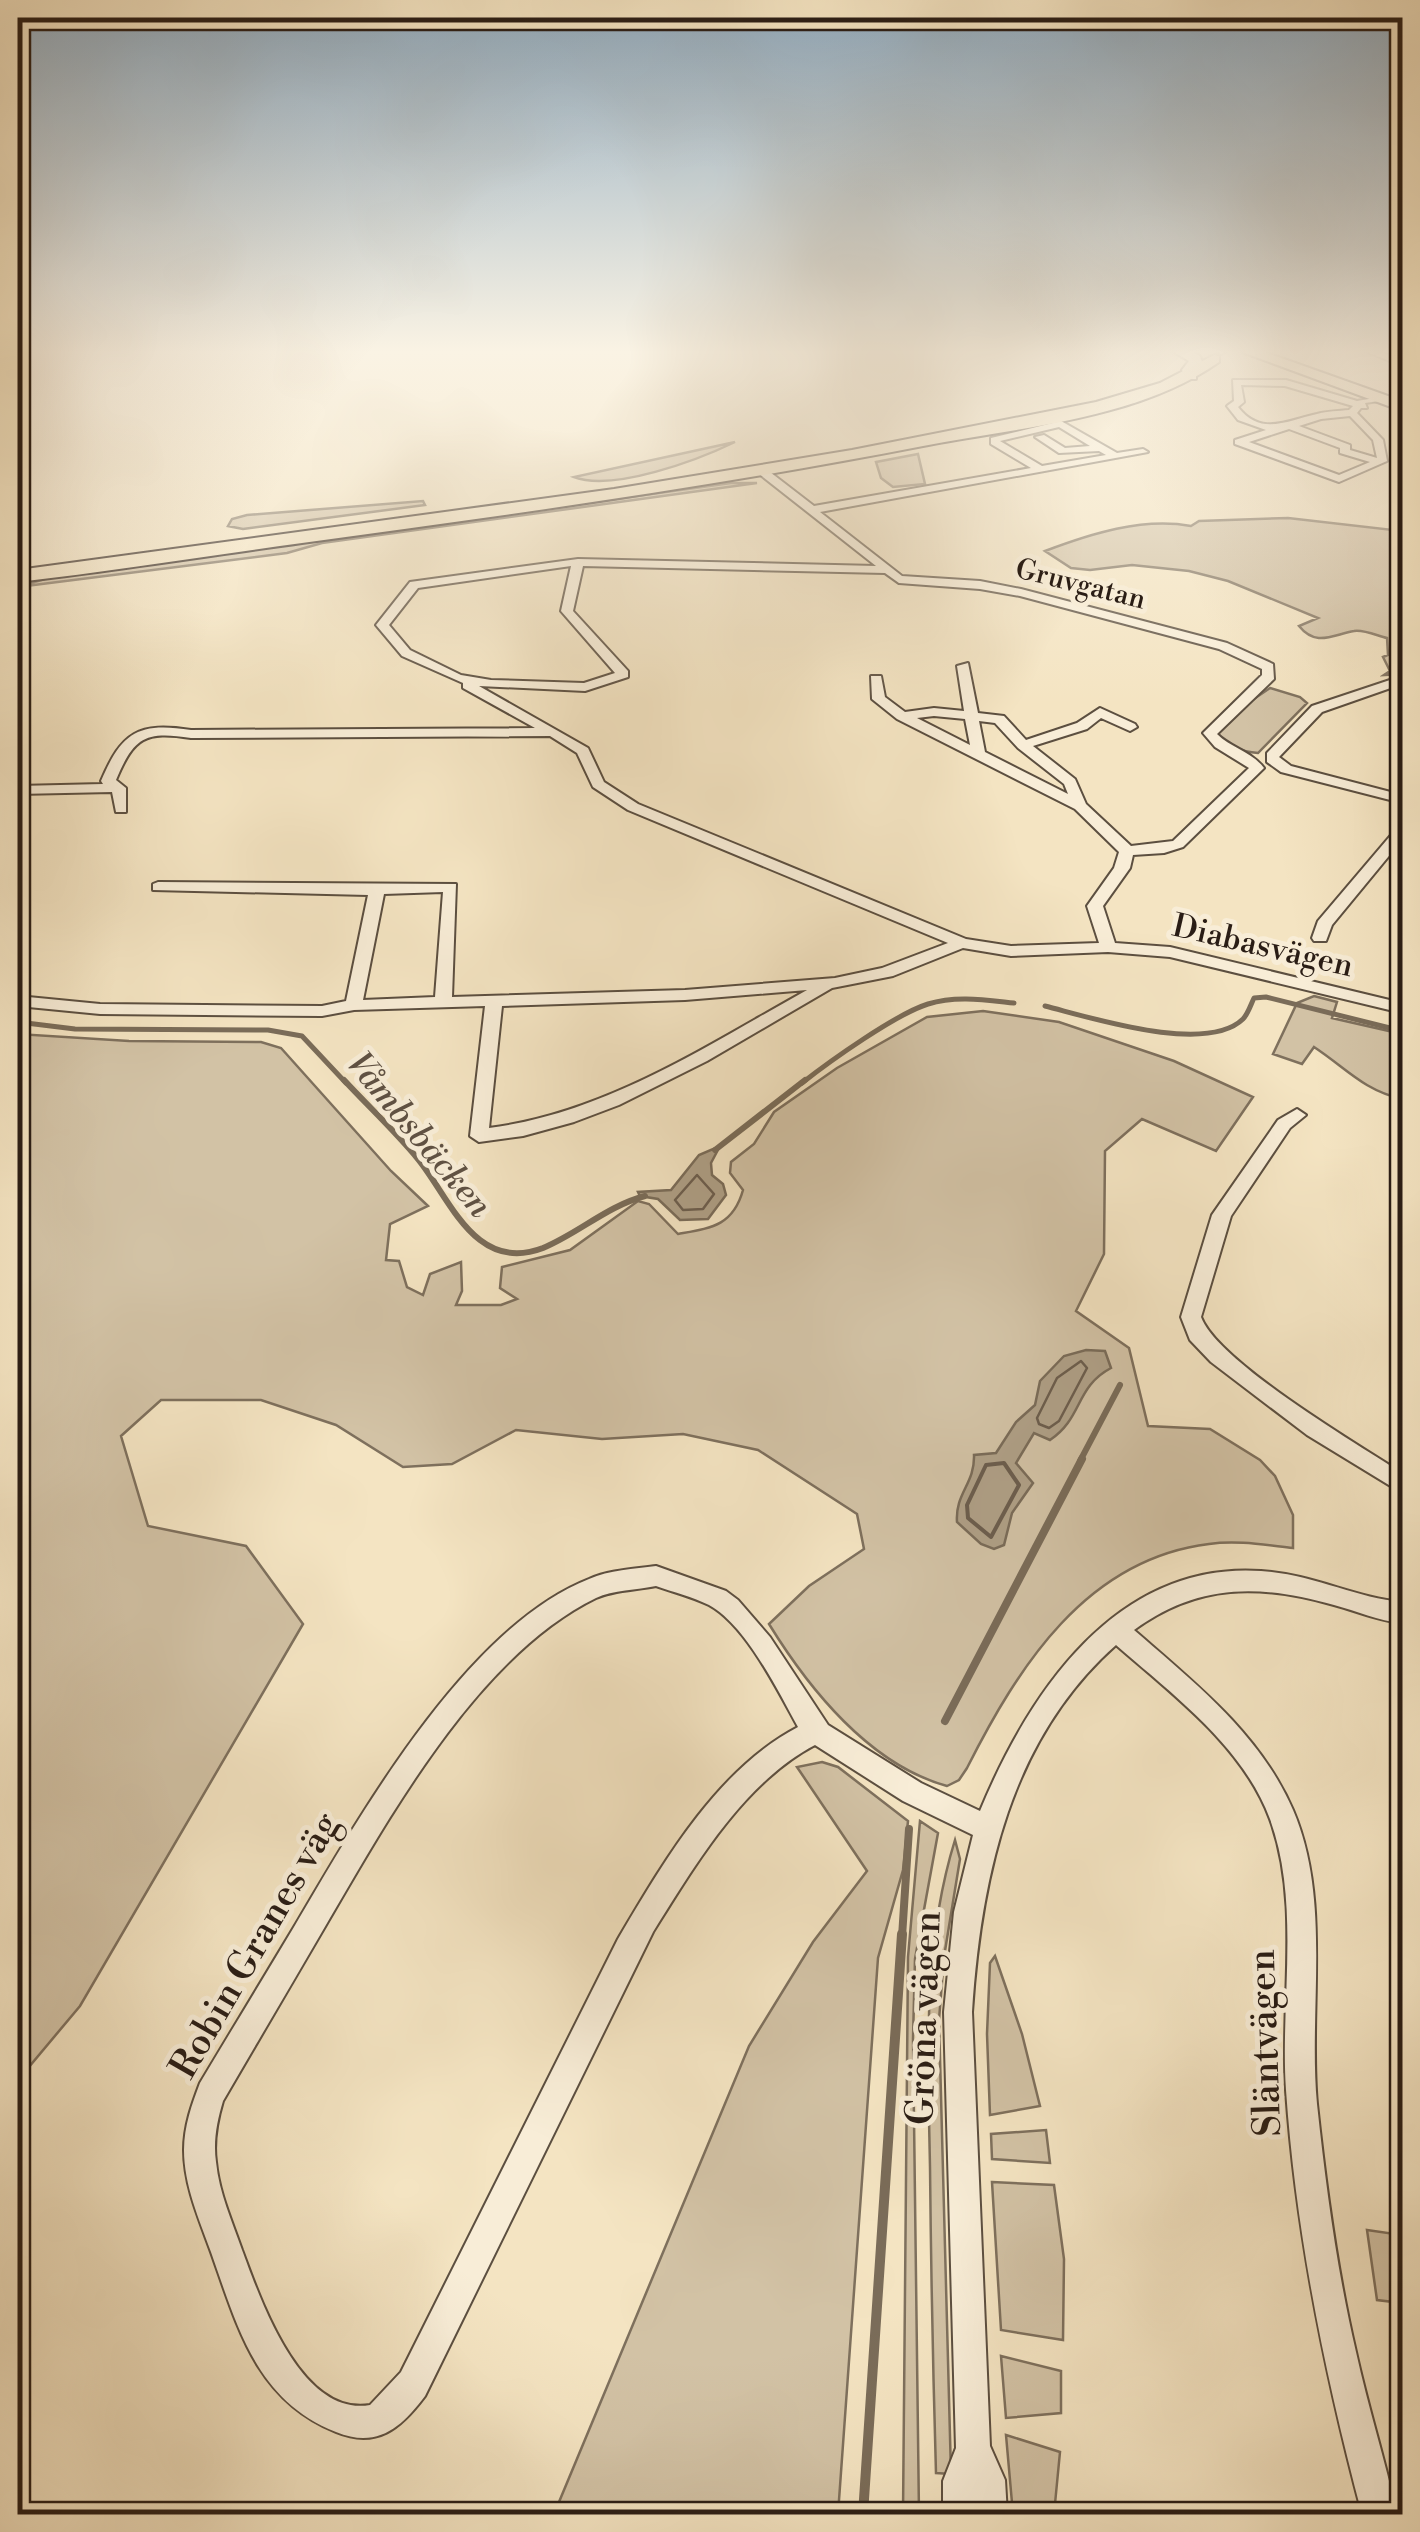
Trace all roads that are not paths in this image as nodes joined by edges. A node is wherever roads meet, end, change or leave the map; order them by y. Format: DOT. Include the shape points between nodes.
graph roads {
  1 [pos="777,467"];
  2 [pos="1037,467"];
  3 [pos="1058,467"];
  4 [pos="1306,467"];
  5 [pos="1368,467"];
  6 [pos="762,470"];
  7 [pos="1042,470"];
  8 [pos="810,510"];
  9 [pos="578,562"];
  10 [pos="884,570"];
  11 [pos="18,576"];
  12 [pos="962,666"];
  13 [pos="457,678"];
  14 [pos="876,679"];
  15 [pos="1402,680"];
  16 [pos="902,716"];
  17 [pos="970,718"];
  18 [pos="1130,726"];
  19 [pos="553,732"];
  20 [pos="1022,745"];
  21 [pos="978,754"];
  22 [pos="118,788"];
  23 [pos="18,790"];
  24 [pos="1402,799"];
  25 [pos="1080,806"];
  26 [pos="121,809"];
  27 [pos="1402,831"];
  28 [pos="1127,852"];
  29 [pos="158,887"];
  30 [pos="376,890"];
  31 [pos="1320,938"];
  32 [pos="962,943"];
  33 [pos="1108,947"];
  34 [pos="835,982"];
  35 [pos="494,1000"];
  36 [pos="18,1001"];
  37 [pos="443,1002"];
  38 [pos="354,1005"];
  39 [pos="1402,1008"];
  40 [pos="1296,1115"];
  41 [pos="1402,1484"];
  42 [pos="1400,1615"];
  43 [pos="1116,1629"];
  44 [pos="816,1731"];
  45 [pos="988,1827"];
  46 [pos="974,2448"];
  47 [pos="962,2514"];
  48 [pos="990,2514"];
  49 [pos="1380,2514"];
  1 -- 6 [label="main road"];
  2 -- 7 [label="street"];
  3 -- 7 [label="street"];
  4 -- 5 [label="street" via="1339,479"];
  6 -- 8 [label="street, Gruvgatan"];
  6 -- 11 [label="main road"];
  7 -- 8 [label="street"];
  8 -- 10 [label="street, Gruvgatan"];
  9 -- 10 [label="street"];
  9 -- 13 [label="street" via="567,611 623,674 584,687"];
  9 -- 13 [label="street" via="414,585 382,625 406,654"];
  10 -- 28 [label="street, Gruvgatan" via="911,581 1021,593 1199,640 1268,667 1268,676 1210,733 1256,764 1252,775 1178,844"];
  12 -- 17 [label="street"];
  13 -- 19 [label="street, Diabasvägen"];
  14 -- 16 [label="street" via="879,699"];
  15 -- 24 [label="street" via="1318,709 1274,752 1274,762"];
  16 -- 17 [label="street"];
  16 -- 21 [label="street"];
  17 -- 20 [label="street" via="1000,719"];
  17 -- 21 [label="street"];
  18 -- 20 [label="street" via="1100,712 1082,726"];
  19 -- 22 [label="street" via="192,734 158,728 121,748 108,781"];
  19 -- 32 [label="street, Diabasvägen" via="582,751 598,784 633,807"];
  20 -- 25 [label="street" via="1070,782"];
  21 -- 25 [label="street"];
  22 -- 23 [label="street"];
  22 -- 26 [label="street"];
  25 -- 28 [label="street"];
  27 -- 31 [label="street" via="1324,924"];
  28 -- 33 [label="street" via="1095,906"];
  29 -- 30 [label="street"];
  30 -- 37 [label="street" via="452,887"];
  30 -- 38 [label="street"];
  32 -- 33 [label="street, Diabasvägen" via="1011,951"];
  32 -- 34 [label="street" via="887,972"];
  33 -- 39 [label="street, Diabasvägen" via="1201,958"];
  34 -- 35 [label="street" via="685,995"];
  34 -- 35 [label="street" via="590,1114 480,1136"];
  35 -- 37 [label="street"];
  36 -- 38 [label="street" via="100,1010"];
  37 -- 38 [label="street"];
  40 -- 41 [label="street" via="1222,1215 1190,1317 1218,1356"];
  42 -- 43 [label="street, Gröna vägen" via="1318,1590 1215,1582 1142,1607"];
  43 -- 45 [label="street, Gröna vägen" via="1080,1662 1030,1729"];
  43 -- 49 [label="street, Släntvägen" via="1220,1724 1268,1786 1289,1839 1300,1908 1299,2058 1320,2255"];
  44 -- 44 [label="street, Robin Granes väg" via="736,1613 682,1582 638,1576 600,1583 567,1599 435,1726 350,1857 211,2094 201,2122 205,2190 237,2278 263,2342 306,2399 364,2424 392,2410 413,2384 664,1886 740,1792 786,1748"];
  44 -- 45 [label="street, Robin Granes väg" via="885,1777"];
  45 -- 46 [label="street, Gröna vägen" via="960,1950 958,2012"];
  46 -- 47 [label="street, Gröna vägen" via="960,2481"];
  46 -- 48 [label="street, Gröna vägen" via="988,2480"];
}
